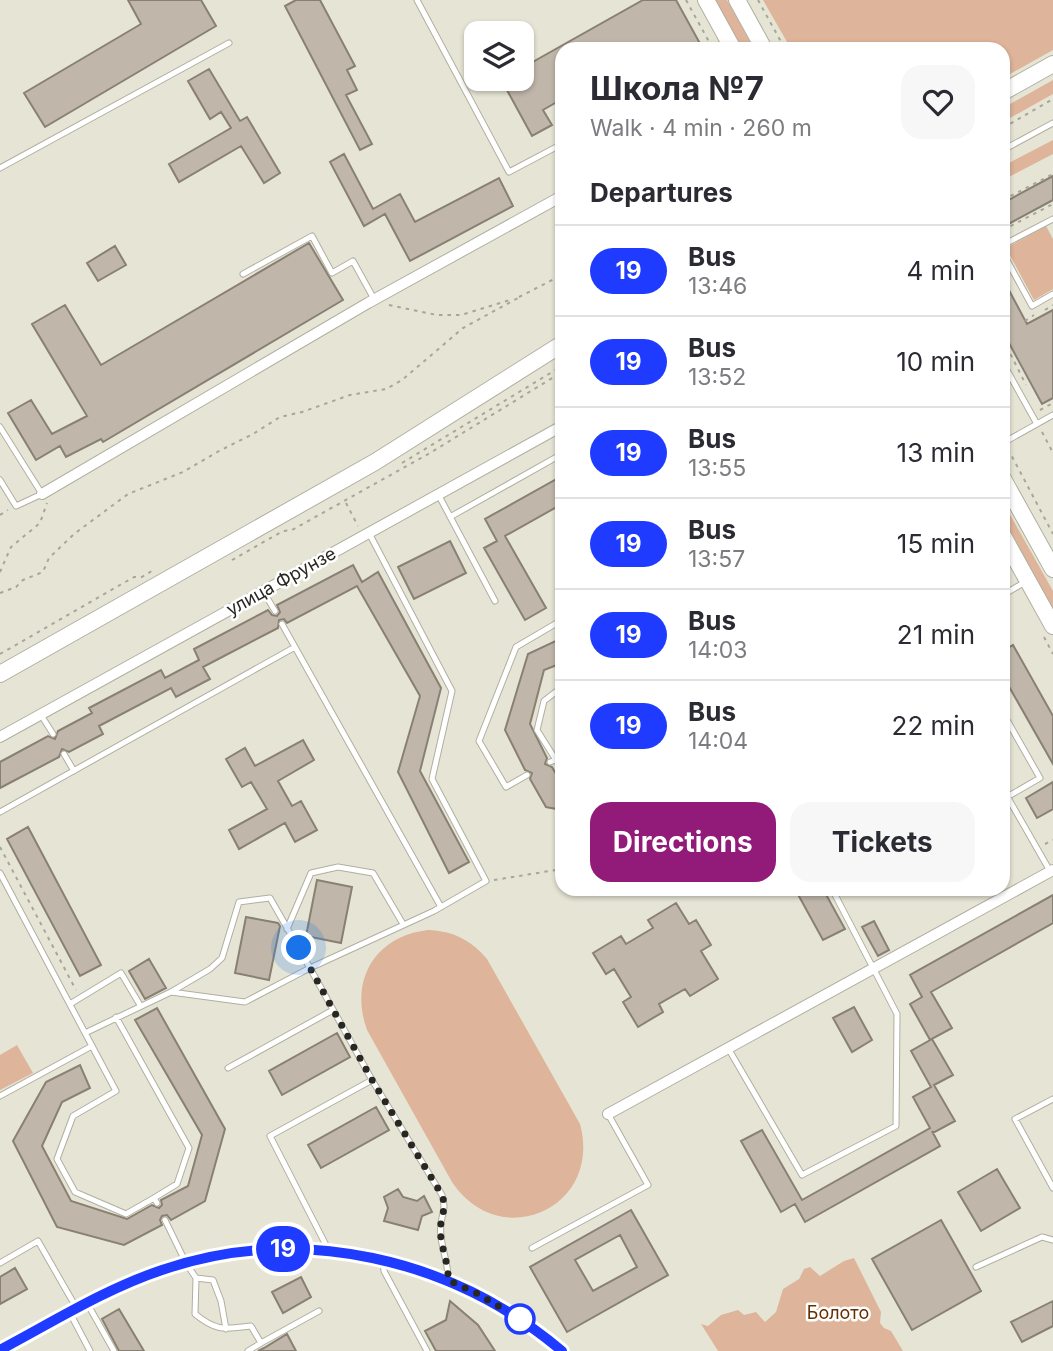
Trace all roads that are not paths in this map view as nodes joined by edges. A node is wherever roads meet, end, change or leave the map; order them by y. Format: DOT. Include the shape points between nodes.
graph roads {
  1 [pos="416,0"];
  2 [pos="705,0"];
  3 [pos="737,0"];
  4 [pos="729,42"];
  5 [pos="760,42"];
  6 [pos="229,43"];
  7 [pos="1053,64"];
  8 [pos="1010,88"];
  9 [pos="1053,123"];
  10 [pos="1010,146"];
  11 [pos="555,148"];
  12 [pos="0,168"];
  13 [pos="555,200"];
  14 [pos="1053,219"];
  15 [pos="1010,241"];
  16 [pos="1010,266"];
  17 [pos="243,274"];
  18 [pos="1053,294"];
  19 [pos="371,301"];
  20 [pos="555,348"];
  21 [pos="1010,376"];
  22 [pos="1053,415"];
  23 [pos="1037,424"];
  24 [pos="0,427"];
  25 [pos="555,430"];
  26 [pos="1010,439"];
  27 [pos="555,458"];
  28 [pos="0,480"];
  29 [pos="1010,491"];
  30 [pos="438,494"];
  31 [pos="42,495"];
  32 [pos="450,517"];
  33 [pos="366,534"];
  34 [pos="1010,549"];
  35 [pos="1053,569"];
  36 [pos="1028,581"];
  37 [pos="263,591"];
  38 [pos="1010,591"];
  39 [pos="495,601"];
  40 [pos="275,611"];
  41 [pos="282,624"];
  42 [pos="555,624"];
  43 [pos="1053,626"];
  44 [pos="295,648"];
  45 [pos="0,674"];
  46 [pos="555,692"];
  47 [pos="41,715"];
  48 [pos="1010,725"];
  49 [pos="52,734"];
  50 [pos="0,737"];
  51 [pos="64,754"];
  52 [pos="555,763"];
  53 [pos="74,771"];
  54 [pos="527,775"];
  55 [pos="1010,795"];
  56 [pos="1010,802"];
  57 [pos="0,812"];
  58 [pos="1051,871"];
  59 [pos="0,873"];
  60 [pos="1010,893"];
  61 [pos="836,896"];
  62 [pos="1005,896"];
  63 [pos="441,907"];
  64 [pos="403,924"];
  65 [pos="287,929"];
  66 [pos="310,968"];
  67 [pos="874,968"];
  68 [pos="171,992"];
  69 [pos="70,1004"];
  70 [pos="140,1005"];
  71 [pos="333,1010"];
  72 [pos="117,1017"];
  73 [pos="85,1033"];
  74 [pos="92,1046"];
  75 [pos="728,1048"];
  76 [pos="228,1068"];
  77 [pos="372,1080"];
  78 [pos="0,1096"];
  79 [pos="1053,1099"];
  80 [pos="608,1114"];
  81 [pos="1053,1188"];
  82 [pos="165,1220"];
  83 [pos="1053,1240"];
  84 [pos="533,1248"];
  85 [pos="329,1251"];
  86 [pos="382,1259"];
  87 [pos="0,1263"];
  88 [pos="186,1263"];
  89 [pos="976,1267"];
  90 [pos="196,1278"];
  91 [pos="448,1280"];
  92 [pos="78,1308"];
  93 [pos="319,1311"];
  94 [pos="226,1329"];
  95 [pos="261,1343"];
  96 [pos="0,1350"];
  97 [pos="90,1351"];
  98 [pos="114,1351"];
  99 [pos="247,1351"];
  100 [pos="427,1351"];
  101 [pos="562,1351"];
  1 -- 11 [label="lane" via="509,172"];
  2 -- 4 [label="main road"];
  3 -- 5 [label="main road"];
  6 -- 12 [label="lane"];
  7 -- 8 [label="main road"];
  9 -- 10 [label="lane"];
  13 -- 19 [label="street"];
  14 -- 15 [label="lane"];
  16 -- 18 [label="lane" via="1032,306"];
  17 -- 19 [label="lane" via="312,236 332,273 353,261"];
  19 -- 31 [label="street"];
  20 -- 45 [label="main road" via="375,462"];
  21 -- 23 [label="lane"];
  22 -- 23 [label="lane"];
  23 -- 26 [label="lane"];
  24 -- 31 [label="lane"];
  25 -- 30 [label="street, улица Фрунзе"];
  27 -- 32 [label="lane"];
  28 -- 31 [label="lane" via="16,506"];
  29 -- 35 [label="main road"];
  30 -- 32 [label="lane"];
  30 -- 33 [label="street, улица Фрунзе"];
  32 -- 39 [label="lane"];
  33 -- 37 [label="street, улица Фрунзе"];
  33 -- 63 [label="lane" via="452,691 432,779 486,881"];
  34 -- 36 [label="main road"];
  36 -- 38 [label="lane"];
  36 -- 43 [label="main road"];
  37 -- 40 [label="lane"];
  37 -- 47 [label="street, улица Фрунзе"];
  41 -- 44 [label="lane"];
  42 -- 54 [label="lane" via="516,648 480,741 506,788"];
  44 -- 53 [label="lane"];
  44 -- 63 [label="lane"];
  46 -- 52 [label="lane" via="544,701 537,730"];
  47 -- 49 [label="lane"];
  47 -- 50 [label="street, улица Фрунзе"];
  48 -- 55 [label="lane" via="1040,778"];
  51 -- 53 [label="lane"];
  53 -- 57 [label="lane"];
  56 -- 58 [label="lane"];
  58 -- 60 [label="street"];
  59 -- 69 [label="lane"];
  61 -- 67 [label="lane"];
  62 -- 67 [label="street"];
  63 -- 64 [label="lane"];
  64 -- 65 [label="lane" via="373,873 338,867 312,873"];
  64 -- 66 [label="lane"];
  65 -- 66 [label="lane"];
  65 -- 68 [label="lane" via="270,898 239,902 222,958"];
  66 -- 68 [label="lane" via="246,1002"];
  66 -- 71 [label="lane"];
  67 -- 75 [label="street"];
  67 -- 75 [label="lane" via="897,1014 896,1126 802,1175"];
  68 -- 70 [label="lane"];
  69 -- 70 [label="lane" via="121,973"];
  69 -- 73 [label="lane"];
  70 -- 72 [label="lane"];
  71 -- 76 [label="lane"];
  71 -- 77 [label="lane"];
  72 -- 73 [label="lane"];
  72 -- 74 [label="lane" via="189,1148 177,1184 156,1201 126,1213 75,1192 57,1159 73,1116 116,1091"];
  73 -- 74 [label="lane"];
  74 -- 78 [label="lane"];
  75 -- 80 [label="street"];
  77 -- 85 [label="lane" via="270,1136"];
  77 -- 91 [label="lane" via="442,1195 446,1207 441,1244"];
  79 -- 81 [label="lane" via="1015,1119"];
  80 -- 84 [label="lane" via="648,1185"];
  82 -- 88 [label="lane"];
  83 -- 89 [label="lane" via="1042,1237"];
  85 -- 86 [label="street"];
  85 -- 88 [label="street" via="257,1250"];
  86 -- 91 [label="street"];
  86 -- 100 [label="lane"];
  87 -- 92 [label="lane" via="38,1241"];
  88 -- 90 [label="lane"];
  88 -- 92 [label="street" via="135,1280"];
  90 -- 94 [label="lane" via="212,1280"];
  90 -- 94 [label="lane" via="195,1314 210,1326"];
  91 -- 101 [label="street" via="506,1310"];
  92 -- 96 [label="street"];
  92 -- 97 [label="lane"];
  92 -- 98 [label="lane"];
  93 -- 95 [label="lane"];
  94 -- 95 [label="lane" via="251,1326"];
  95 -- 99 [label="lane"];
}
